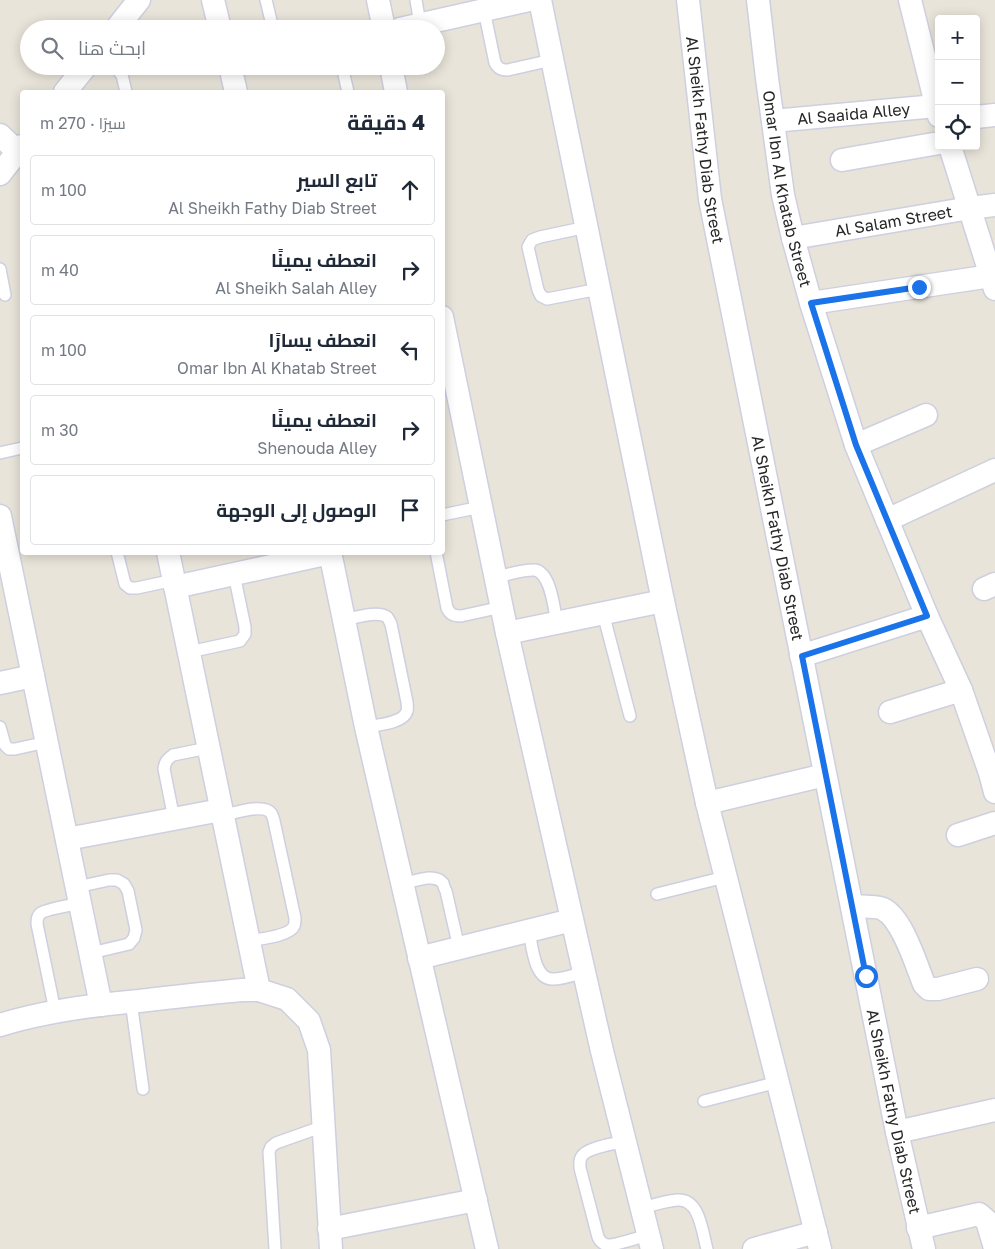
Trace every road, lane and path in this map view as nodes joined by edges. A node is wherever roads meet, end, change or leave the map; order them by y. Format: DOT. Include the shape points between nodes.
graph roads {
  1 [pos="139,0"];
  2 [pos="213,0"];
  3 [pos="266,0"];
  4 [pos="378,0"];
  5 [pos="416,0"];
  6 [pos="529,0"];
  7 [pos="540,0"];
  8 [pos="688,0"];
  9 [pos="758,0"];
  10 [pos="910,0"];
  11 [pos="484,10"];
  12 [pos="123,20"];
  13 [pos="218,20"];
  14 [pos="271,20"];
  15 [pos="382,20"];
  16 [pos="412,20"];
  17 [pos="440,20"];
  18 [pos="552,60"];
  19 [pos="79,75"];
  20 [pos="122,75"];
  21 [pos="344,75"];
  22 [pos="393,75"];
  23 [pos="67,90"];
  24 [pos="126,90"];
  25 [pos="348,90"];
  26 [pos="396,90"];
  27 [pos="936,105"];
  28 [pos="935,111"];
  29 [pos="995,115"];
  30 [pos="980,117"];
  31 [pos="773,121"];
  32 [pos="0,135"];
  33 [pos="935,144"];
  34 [pos="20,149"];
  35 [pos="951,150"];
  36 [pos="842,160"];
  37 [pos="0,174"];
  38 [pos="995,205"];
  39 [pos="970,208"];
  40 [pos="587,227"];
  41 [pos="793,238"];
  42 [pos="0,269"];
  43 [pos="993,283"];
  44 [pos="599,289"];
  45 [pos="5,295"];
  46 [pos="811,303"];
  47 [pos="446,348"];
  48 [pos="926,415"];
  49 [pos="856,445"];
  50 [pos="20,448"];
  51 [pos="0,453"];
  52 [pos="995,470"];
  53 [pos="481,507"];
  54 [pos="445,514"];
  55 [pos="887,520"];
  56 [pos="9,526"];
  57 [pos="118,555"];
  58 [pos="169,555"];
  59 [pos="330,555"];
  60 [pos="437,555"];
  61 [pos="295,556"];
  62 [pos="234,574"];
  63 [pos="496,577"];
  64 [pos="174,584"];
  65 [pos="663,601"];
  66 [pos="502,607"];
  67 [pos="603,613"];
  68 [pos="927,616"];
  69 [pos="344,620"];
  70 [pos="557,623"];
  71 [pos="507,633"];
  72 [pos="189,652"];
  73 [pos="802,656"];
  74 [pos="33,676"];
  75 [pos="0,683"];
  76 [pos="961,690"];
  77 [pos="890,712"];
  78 [pos="630,716"];
  79 [pos="0,727"];
  80 [pos="366,727"];
  81 [pos="986,730"];
  82 [pos="47,742"];
  83 [pos="208,748"];
  84 [pos="825,776"];
  85 [pos="995,792"];
  86 [pos="707,803"];
  87 [pos="222,813"];
  88 [pos="174,818"];
  89 [pos="995,823"];
  90 [pos="958,835"];
  91 [pos="67,839"];
  92 [pos="725,877"];
  93 [pos="402,884"];
  94 [pos="657,894"];
  95 [pos="78,895"];
  96 [pos="852,906"];
  97 [pos="572,920"];
  98 [pos="529,931"];
  99 [pos="248,941"];
  100 [pos="459,948"];
  101 [pos="91,953"];
  102 [pos="419,958"];
  103 [pos="584,972"];
  104 [pos="977,979"];
  105 [pos="259,990"];
  106 [pos="131,1001"];
  107 [pos="101,1005"];
  108 [pos="55,1011"];
  109 [pos="0,1025"];
  110 [pos="778,1082"];
  111 [pos="142,1089"];
  112 [pos="704,1101"];
  113 [pos="995,1110"];
  114 [pos="324,1126"];
  115 [pos="897,1132"];
  116 [pos="625,1141"];
  117 [pos="476,1200"];
  118 [pos="642,1208"];
  119 [pos="330,1239"];
  120 [pos="921,1239"];
  121 [pos="818,1240"];
  122 [pos="650,1242"];
  123 [pos="765,1248"];
  124 [pos="995,1248"];
  125 [pos="275,1249"];
  126 [pos="487,1249"];
  127 [pos="707,1249"];
  1 -- 12 [label="street"];
  2 -- 13 [label="street"];
  3 -- 14 [label="lane"];
  4 -- 15 [label="street"];
  5 -- 16 [label="lane"];
  6 -- 11 [label="street"];
  7 -- 18 [label="street"];
  8 -- 73 [label="street, Al Sheikh Fathy Diab Street" via="710,199"];
  9 -- 31 [label="street, Omar Ibn Al Khatab Street"];
  10 -- 27 [label="street"];
  11 -- 17 [label="street"];
  11 -- 18 [label="lane" via="498,68 508,70"];
  18 -- 40 [label="street"];
  19 -- 23 [label="street"];
  20 -- 24 [label="lane"];
  21 -- 25 [label="lane"];
  22 -- 26 [label="street"];
  28 -- 31 [label="street, Al Saaida Alley"];
  29 -- 30 [label="street"];
  31 -- 41 [label="street, Omar Ibn Al Khatab Street" via="783,195"];
  32 -- 34 [label="street"];
  33 -- 36 [label="street"];
  34 -- 37 [label="street"];
  35 -- 39 [label="street"];
  38 -- 39 [label="street, Al Salam Street"];
  39 -- 41 [label="street, Al Salam Street"];
  39 -- 43 [label="street"];
  40 -- 44 [label="street"];
  40 -- 44 [label="lane" via="532,240 529,256 538,290 547,299"];
  41 -- 46 [label="street, Omar Ibn Al Khatab Street"];
  42 -- 45 [label="lane"];
  43 -- 46 [label="street"];
  44 -- 65 [label="street"];
  46 -- 49 [label="street, Omar Ibn Al Khatab Street"];
  47 -- 53 [label="street"];
  48 -- 49 [label="street"];
  49 -- 55 [label="street, Omar Ibn Al Khatab Street"];
  50 -- 51 [label="lane"];
  52 -- 55 [label="street"];
  53 -- 54 [label="lane"];
  53 -- 63 [label="street"];
  55 -- 68 [label="street, Omar Ibn Al Khatab Street"];
  56 -- 74 [label="street"];
  57 -- 64 [label="lane" via="124,584 130,588"];
  58 -- 64 [label="street"];
  59 -- 69 [label="street"];
  60 -- 66 [label="lane" via="450,613 455,616"];
  61 -- 62 [label="street"];
  62 -- 64 [label="street"];
  62 -- 72 [label="lane" via="245,634 240,641"];
  63 -- 66 [label="street"];
  63 -- 70 [label="lane" via="529,570 544,574"];
  64 -- 72 [label="street"];
  65 -- 67 [label="street"];
  65 -- 86 [label="street"];
  66 -- 71 [label="street"];
  67 -- 70 [label="street"];
  67 -- 78 [label="lane"];
  68 -- 73 [label="street"];
  68 -- 76 [label="street, Omar Ibn Al Khatab Street"];
  69 -- 80 [label="street"];
  69 -- 80 [label="lane" via="381,614 391,624 408,710 398,721"];
  70 -- 71 [label="street"];
  71 -- 97 [label="street"];
  72 -- 83 [label="street"];
  73 -- 84 [label="street, Al Sheikh Fathy Diab Street"];
  74 -- 75 [label="street"];
  74 -- 82 [label="street"];
  76 -- 77 [label="street"];
  76 -- 81 [label="street, Omar Ibn Al Khatab Street"];
  79 -- 82 [label="lane" via="9,749"];
  80 -- 93 [label="street"];
  81 -- 85 [label="street, Omar Ibn Al Khatab Street"];
  82 -- 91 [label="street"];
  83 -- 87 [label="street"];
  83 -- 88 [label="lane" via="173,755 165,763"];
  84 -- 86 [label="street"];
  84 -- 96 [label="street, Al Sheikh Fathy Diab Street"];
  86 -- 92 [label="street"];
  87 -- 88 [label="street"];
  87 -- 99 [label="street"];
  87 -- 99 [label="lane" via="258,808 272,814 294,918 294,925 284,934"];
  88 -- 91 [label="street"];
  89 -- 90 [label="street"];
  91 -- 95 [label="street"];
  92 -- 94 [label="lane"];
  92 -- 110 [label="street"];
  93 -- 100 [label="lane" via="428,878 436,878 443,883"];
  93 -- 102 [label="street"];
  95 -- 101 [label="street"];
  95 -- 101 [label="lane" via="109,880 124,884 128,891 136,930 134,938 121,947"];
  95 -- 108 [label="lane" via="41,912 37,918"];
  96 -- 104 [label="street" via="882,908 893,918 929,989"];
  96 -- 115 [label="street, Al Sheikh Fathy Diab Street"];
  97 -- 98 [label="street"];
  97 -- 103 [label="street"];
  98 -- 100 [label="street"];
  98 -- 103 [label="lane" via="538,968 546,979"];
  99 -- 105 [label="street"];
  100 -- 102 [label="street"];
  101 -- 107 [label="street"];
  102 -- 117 [label="street"];
  103 -- 116 [label="street"];
  105 -- 106 [label="street"];
  105 -- 114 [label="street" via="287,1000 309,1021 319,1050"];
  106 -- 107 [label="street"];
  106 -- 111 [label="lane"];
  107 -- 108 [label="street"];
  108 -- 109 [label="street"];
  110 -- 112 [label="lane"];
  110 -- 121 [label="street"];
  113 -- 115 [label="street"];
  114 -- 119 [label="street"];
  114 -- 125 [label="lane" via="276,1143 269,1152"];
  115 -- 120 [label="street, Al Sheikh Fathy Diab Street"];
  116 -- 118 [label="street"];
  116 -- 122 [label="lane" via="583,1154 580,1160 582,1176 601,1242 606,1245"];
  117 -- 119 [label="street"];
  117 -- 126 [label="street"];
  118 -- 122 [label="street"];
  118 -- 127 [label="lane" via="677,1200 692,1205 697,1211"];
  120 -- 124 [label="street" via="979,1214 987,1221"];
  121 -- 123 [label="street"];
}
